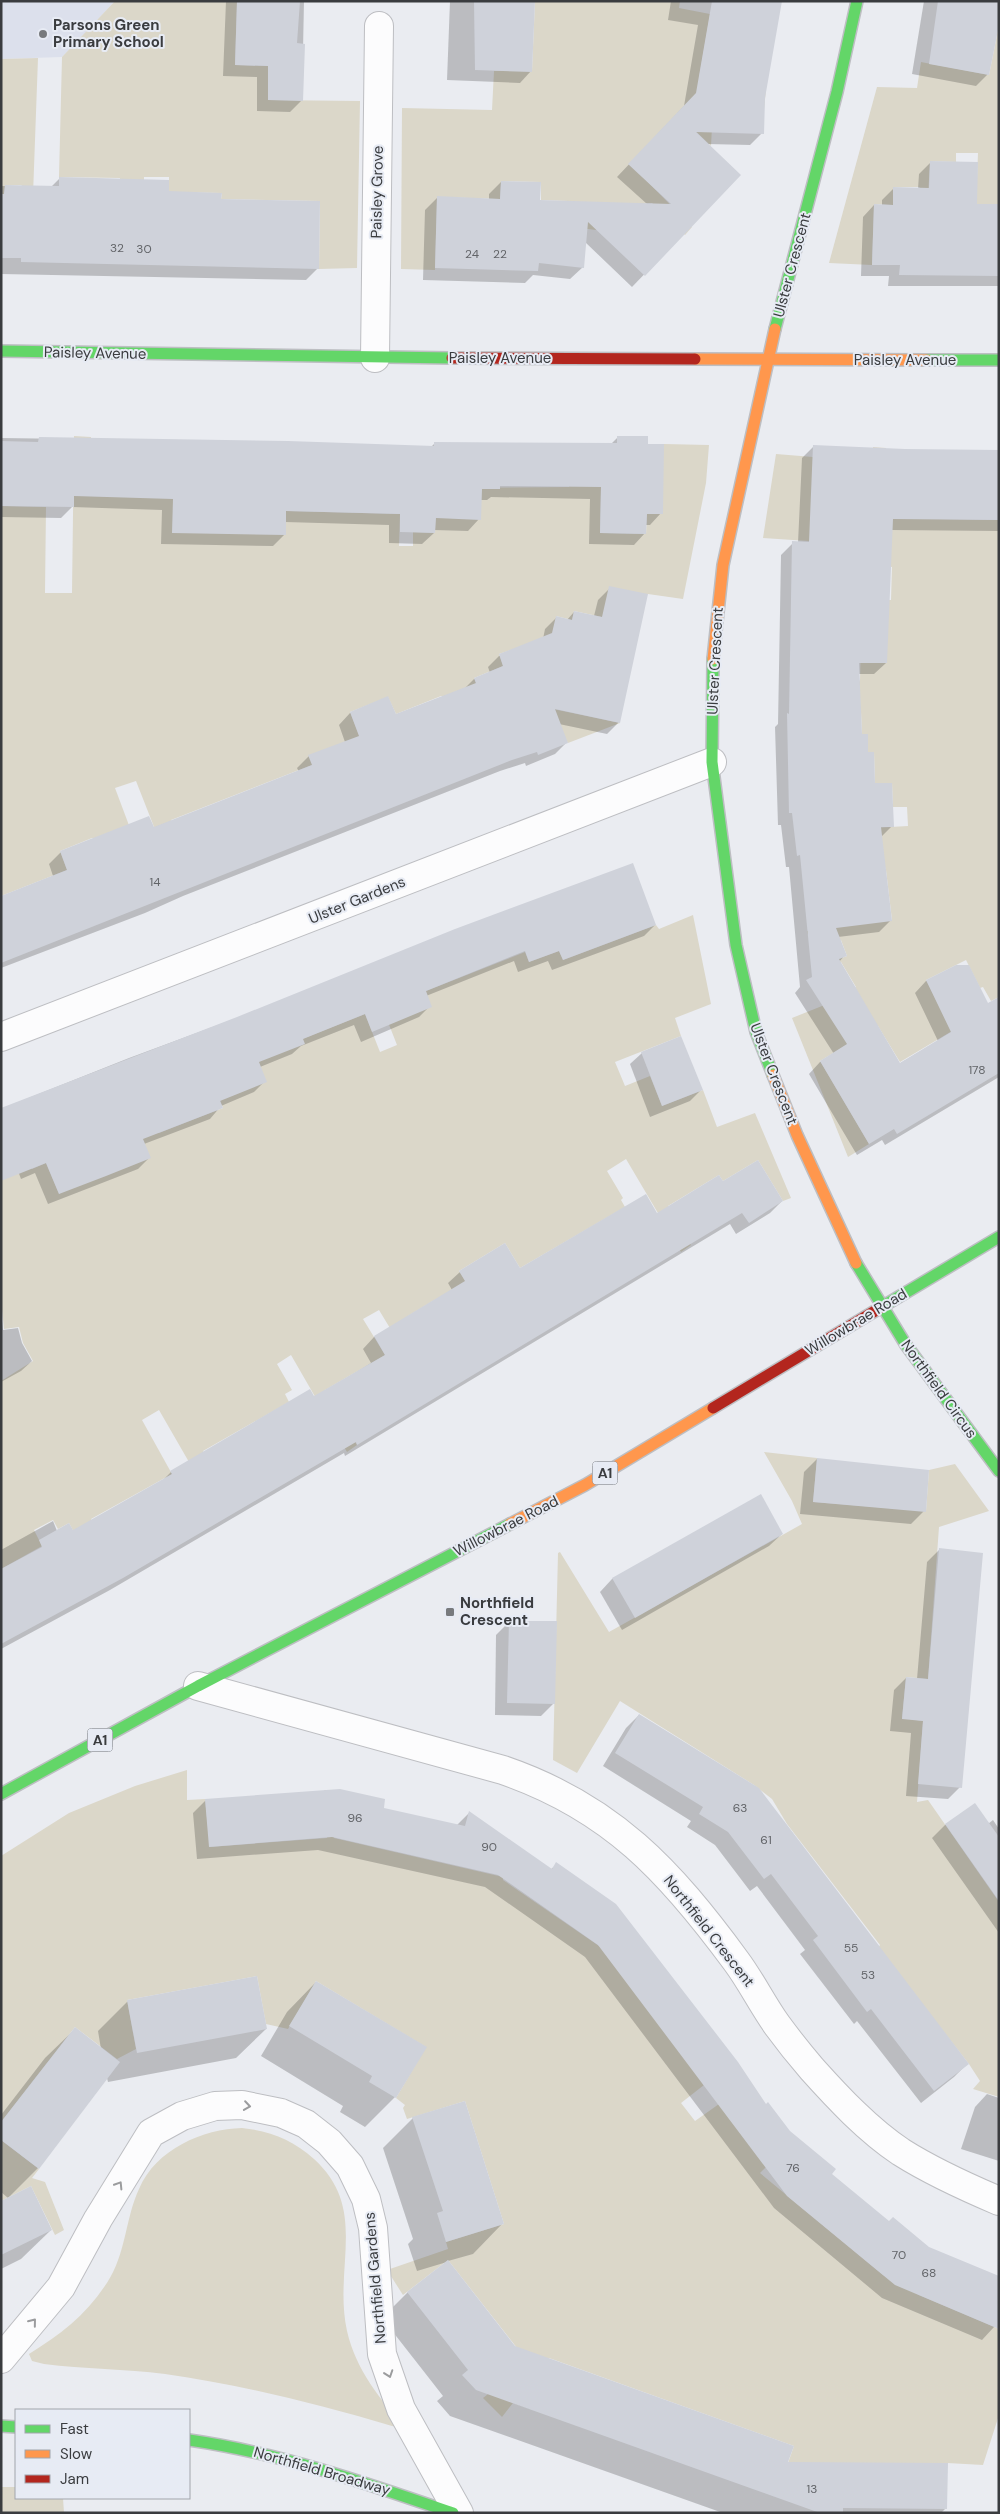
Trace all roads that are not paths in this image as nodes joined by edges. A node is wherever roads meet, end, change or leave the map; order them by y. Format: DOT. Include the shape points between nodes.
graph roads {
  1 [pos="857,1"];
  2 [pos="379,26"];
  3 [pos="1,351"];
  4 [pos="375,358"];
  5 [pos="767,360"];
  6 [pos="999,360"];
  7 [pos="712,762"];
  8 [pos="1,1037"];
  9 [pos="999,1237"];
  10 [pos="881,1306"];
  11 [pos="999,1471"];
  12 [pos="198,1686"];
  13 [pos="1,1794"];
  14 [pos="999,2201"];
  15 [pos="1,2359"];
  16 [pos="1,2426"];
  17 [pos="15,2427"];
  18 [pos="190,2440"];
  19 [pos="453,2513"];
  20 [pos="460,2513"];
  1 -- 5 [label="street, Ulster Crescent" via="837,92"];
  2 -- 4 [label="street, Paisley Grove"];
  3 -- 4 [label="street, Paisley Avenue"];
  4 -- 5 [label="street, Paisley Avenue"];
  5 -- 6 [label="street, Paisley Avenue"];
  5 -- 7 [label="street, Ulster Crescent" via="723,565 711,689"];
  7 -- 8 [label="street, Ulster Gardens"];
  7 -- 10 [label="street, Ulster Crescent" via="736,945 756,1032 796,1135 853,1258"];
  9 -- 10 [label="street, Willowbrae Road / A1"];
  10 -- 11 [label="street, Northfield Circus"];
  10 -- 12 [label="street, Willowbrae Road / A1" via="584,1485"];
  12 -- 13 [label="street, Willowbrae Road / A1"];
  12 -- 14 [label="street, Northfield Crescent" via="504,1770 550,1788 597,1815 639,1848 681,1890 737,1962 776,2024 813,2070 861,2118 900,2151"];
  15 -- 20 [label="street, Northfield Gardens, one-way" via="61,2287 151,2133 182,2116 215,2106 242,2105 281,2113 306,2124 329,2142 350,2166 366,2198 373,2228 382,2354 400,2409"];
  16 -- 17 [label="street"];
  18 -- 19 [label="street, Northfield Broadway" via="275,2455"];
}
